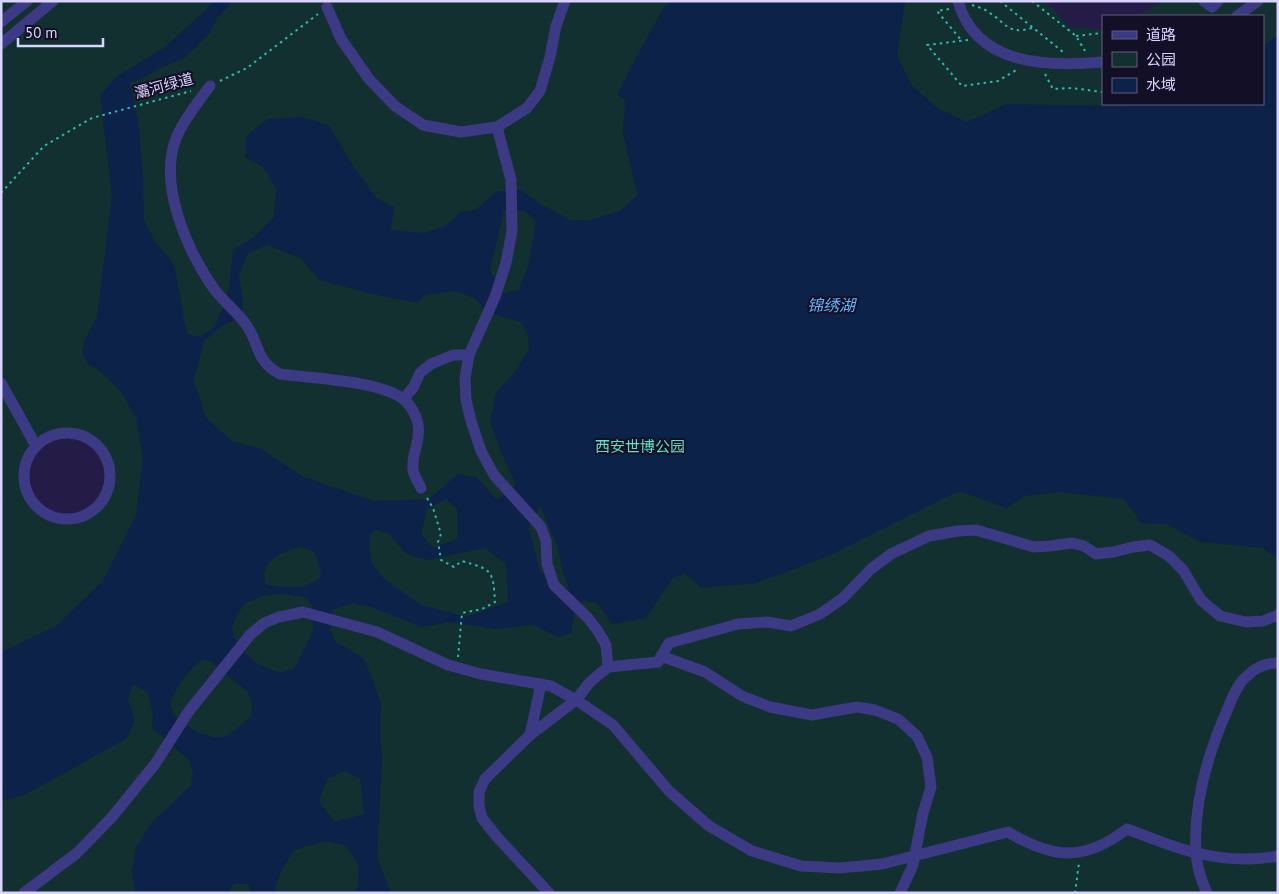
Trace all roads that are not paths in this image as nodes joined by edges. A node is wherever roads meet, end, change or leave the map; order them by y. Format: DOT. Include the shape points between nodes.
graph roads {
  1 [pos="27,1"];
  2 [pos="53,1"];
  3 [pos="565,1"];
  4 [pos="1204,1"];
  5 [pos="1218,1"];
  6 [pos="1255,2"];
  7 [pos="963,5"];
  8 [pos="327,8"];
  9 [pos="1238,15"];
  10 [pos="1,22"];
  11 [pos="1,44"];
  12 [pos="1098,63"];
  13 [pos="210,86"];
  14 [pos="497,127"];
  15 [pos="469,355"];
  16 [pos="1,383"];
  17 [pos="403,399"];
  18 [pos="36,446"];
  19 [pos="420,488"];
  20 [pos="1278,615"];
  21 [pos="661,656"];
  22 [pos="1278,663"];
  23 [pos="608,667"];
  24 [pos="541,684"];
  25 [pos="576,700"];
  26 [pos="530,735"];
  27 [pos="1196,853"];
  28 [pos="915,854"];
  29 [pos="1278,856"];
  30 [pos="24,893"];
  31 [pos="549,893"];
  32 [pos="900,893"];
  33 [pos="1207,893"];
  1 -- 10 [label="street"];
  2 -- 11 [label="street"];
  3 -- 14 [label="street" via="540,90 527,108"];
  4 -- 5 [label="street" via="1212,7"];
  6 -- 9 [label="street"];
  7 -- 12 [label="street" via="961,14 975,32 988,44 1019,60"];
  8 -- 14 [label="street" via="341,39 369,79 395,106 423,125 461,132"];
  13 -- 17 [label="street" via="176,137 170,163 176,209 201,267 215,290 244,322 262,361 270,369 280,374 377,387"];
  14 -- 15 [label="street" via="511,180 512,232 495,297"];
  15 -- 17 [label="street" via="453,355 431,364"];
  15 -- 23 [label="street" via="464,378 466,400 481,450 494,475 541,527 554,585 598,631 606,646"];
  16 -- 18 [label="street"];
  17 -- 19 [label="street" via="418,424 413,472"];
  18 -- 18 [label="street" via="27,458 24,473 25,488 31,501 42,512 70,520 97,508 106,497 110,484 110,470 98,445 87,437 60,433 47,437"];
  20 -- 21 [label="street" via="1263,621 1246,622 1220,616 1202,600 1183,570 1169,556 1150,545 1096,554 1072,543 1034,547 976,530 958,531 929,536 891,554 870,569 843,598 820,614 791,626 767,622 738,624 710,631 669,643"];
  21 -- 23 [label="street" via="658,662"];
  21 -- 28 [label="street" via="705,672 742,696 770,707 812,715 857,707 898,719 917,736 926,757 931,787"];
  22 -- 27 [label="street" via="1256,668 1245,677 1232,697 1215,736 1199,798"];
  23 -- 25 [label="street"];
  24 -- 25 [label="street"];
  24 -- 26 [label="street"];
  24 -- 30 [label="street" via="454,666 377,632 303,612 264,623 250,635 189,711 163,753 112,817 77,853"];
  25 -- 26 [label="street"];
  25 -- 28 [label="street" via="613,725 669,791 709,826 752,851 801,866 840,868 882,864"];
  26 -- 31 [label="street" via="485,779 479,792 479,806 482,818 497,837"];
  27 -- 28 [label="street" via="1127,829 1101,846 1080,852 1043,849 1008,832"];
  27 -- 29 [label="street" via="1264,859"];
  27 -- 33 [label="street" via="1200,879"];
  28 -- 32 [label="street"];
}
